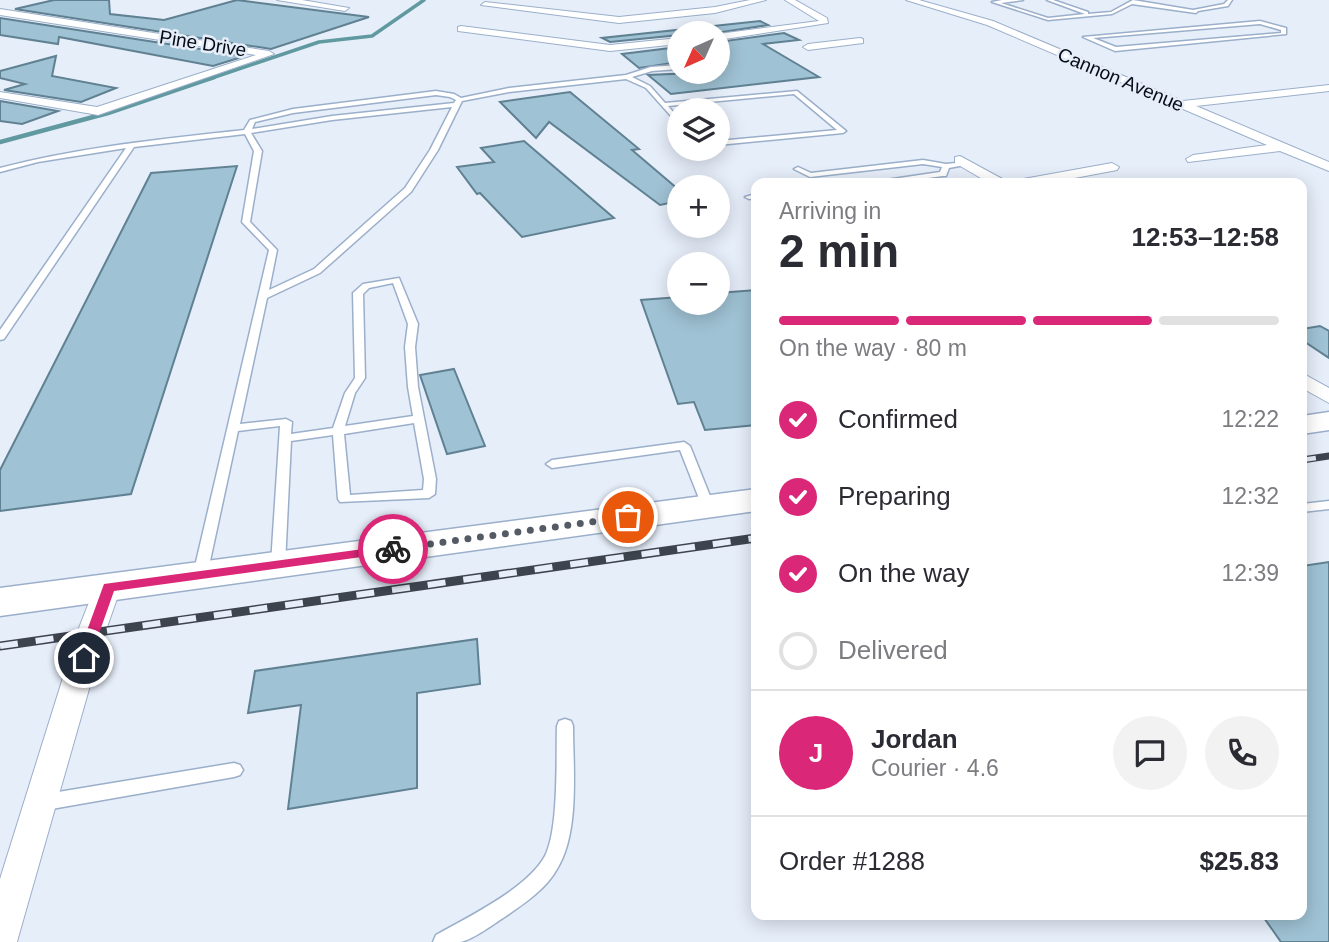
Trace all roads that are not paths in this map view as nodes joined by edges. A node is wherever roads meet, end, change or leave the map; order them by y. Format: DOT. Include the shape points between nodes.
graph roads {
  1 [pos="281,0"];
  2 [pos="762,0"];
  3 [pos="789,0"];
  4 [pos="910,0"];
  5 [pos="1021,0"];
  6 [pos="1049,0"];
  7 [pos="1230,0"];
  8 [pos="1135,1"];
  9 [pos="488,2"];
  10 [pos="650,3"];
  11 [pos="1329,3"];
  12 [pos="1312,5"];
  13 [pos="0,12"];
  14 [pos="1196,12"];
  15 [pos="474,13"];
  16 [pos="673,14"];
  17 [pos="1093,15"];
  18 [pos="570,16"];
  19 [pos="330,18"];
  20 [pos="1231,24"];
  21 [pos="791,28"];
  22 [pos="461,29"];
  23 [pos="730,36"];
  24 [pos="523,37"];
  25 [pos="860,41"];
  26 [pos="667,42"];
  27 [pos="832,44"];
  28 [pos="808,47"];
  29 [pos="667,67"];
  30 [pos="627,77"];
  31 [pos="1329,88"];
  32 [pos="0,95"];
  33 [pos="730,99"];
  34 [pos="458,103"];
  35 [pos="1181,104"];
  36 [pos="664,106"];
  37 [pos="667,106"];
  38 [pos="667,109"];
  39 [pos="247,132"];
  40 [pos="730,142"];
  41 [pos="132,145"];
  42 [pos="1282,147"];
  43 [pos="1193,159"];
  44 [pos="963,162"];
  45 [pos="946,166"];
  46 [pos="1112,167"];
  47 [pos="1329,167"];
  48 [pos="798,169"];
  49 [pos="0,170"];
  50 [pos="911,178"];
  51 [pos="991,178"];
  52 [pos="1051,178"];
  53 [pos="262,297"];
  54 [pos="0,337"];
  55 [pos="1307,382"];
  56 [pos="1329,397"];
  57 [pos="419,419"];
  58 [pos="1329,421"];
  59 [pos="1307,424"];
  60 [pos="233,428"];
  61 [pos="338,431"];
  62 [pos="285,438"];
  63 [pos="552,464"];
  64 [pos="751,501"];
  65 [pos="1329,505"];
  66 [pos="708,506"];
  67 [pos="1307,507"];
  68 [pos="278,564"];
  69 [pos="201,575"];
  70 [pos="108,587"];
  71 [pos="0,602"];
  72 [pos="565,726"];
  73 [pos="234,770"];
  74 [pos="40,803"];
  75 [pos="0,938"];
  76 [pos="443,942"];
  1 -- 19 [label="street" via="348,6"];
  2 -- 16 [label="street"];
  3 -- 21 [label="street" via="824,20"];
  4 -- 35 [label="street, Cannon Avenue" via="990,23"];
  5 -- 17 [label="lane" via="994,2 1048,19"];
  6 -- 17 [label="lane"];
  7 -- 14 [label="lane"];
  8 -- 14 [label="lane"];
  8 -- 17 [label="lane" via="1112,13"];
  9 -- 15 [label="street"];
  9 -- 18 [label="street"];
  10 -- 16 [label="street"];
  11 -- 12 [label="lane"];
  13 -- 32 [label="street, Pine Drive" via="269,54 98,111"];
  14 -- 20 [label="lane"];
  16 -- 18 [label="street" via="619,20"];
  18 -- 24 [label="street"];
  20 -- 20 [label="lane" via="1260,22 1284,29 1283,34 1115,49 1086,37"];
  21 -- 23 [label="street"];
  21 -- 27 [label="street"];
  22 -- 24 [label="street"];
  24 -- 26 [label="street" via="610,48"];
  25 -- 27 [label="street"];
  27 -- 28 [label="street"];
  29 -- 30 [label="lane"];
  30 -- 34 [label="lane" via="509,90"];
  30 -- 36 [label="lane" via="648,87"];
  31 -- 35 [label="street"];
  33 -- 40 [label="lane" via="795,92 843,131"];
  34 -- 39 [label="lane"];
  34 -- 39 [label="lane" via="452,95 436,93 317,108 252,121"];
  34 -- 53 [label="lane" via="408,190 317,271"];
  35 -- 42 [label="street, Cannon Avenue"];
  36 -- 37 [label="lane"];
  36 -- 38 [label="lane"];
  39 -- 41 [label="lane"];
  39 -- 53 [label="lane" via="258,151 246,222 273,250"];
  41 -- 49 [label="lane"];
  41 -- 54 [label="lane"];
  42 -- 43 [label="street"];
  42 -- 47 [label="street, Cannon Avenue"];
  44 -- 45 [label="lane"];
  44 -- 51 [label="street"];
  45 -- 48 [label="lane" via="923,162 810,175"];
  45 -- 50 [label="lane" via="943,174"];
  46 -- 52 [label="street"];
  53 -- 60 [label="lane"];
  55 -- 56 [label="street"];
  57 -- 61 [label="lane"];
  57 -- 61 [label="lane" via="429,494 344,499"];
  57 -- 61 [label="lane" via="410,346 413,324 396,280 366,286 358,293 360,378 349,393"];
  58 -- 59 [label="main road"];
  60 -- 62 [label="lane" via="286,422"];
  60 -- 69 [label="lane"];
  61 -- 62 [label="lane"];
  62 -- 68 [label="lane"];
  63 -- 66 [label="lane" via="684,446"];
  64 -- 66 [label="main road"];
  65 -- 67 [label="lane"];
  66 -- 68 [label="main road"];
  68 -- 69 [label="main road"];
  69 -- 70 [label="main road"];
  70 -- 71 [label="main road"];
  70 -- 74 [label="street"];
  72 -- 76 [label="lane" via="562,817 552,861 522,893"];
  73 -- 74 [label="lane"];
  74 -- 75 [label="street"];
}
